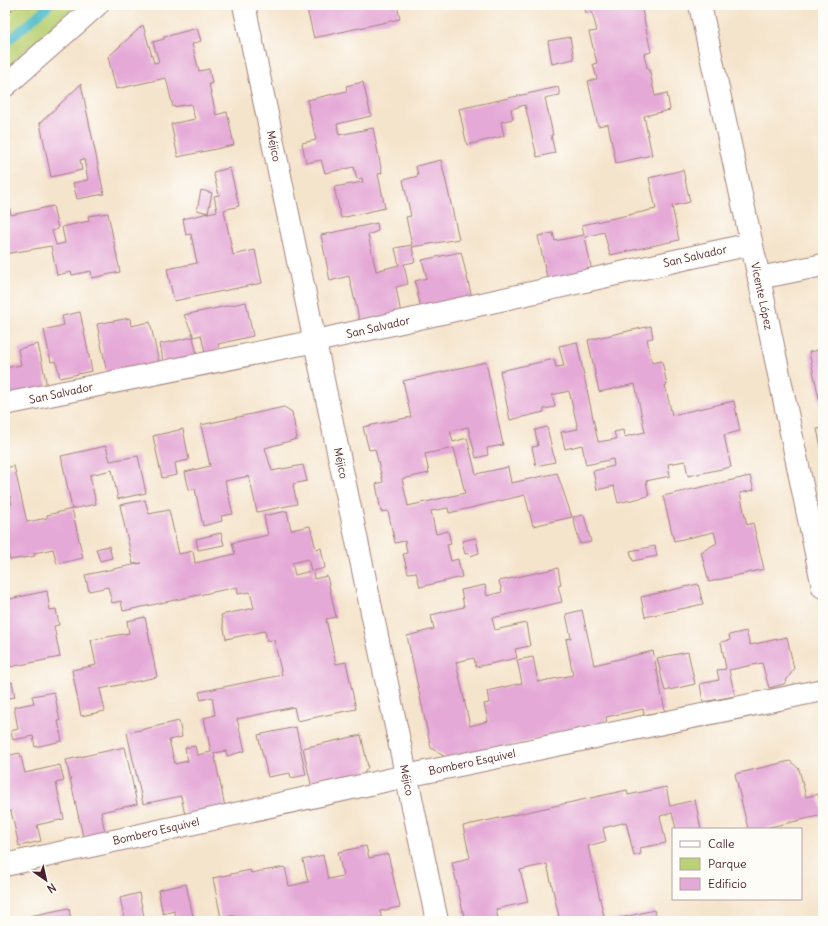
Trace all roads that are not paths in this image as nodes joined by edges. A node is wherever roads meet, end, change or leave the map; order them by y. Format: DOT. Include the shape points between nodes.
graph roads {
  1 [pos="97,5"];
  2 [pos="244,5"];
  3 [pos="700,5"];
  4 [pos="5,86"];
  5 [pos="751,244"];
  6 [pos="823,265"];
  7 [pos="759,278"];
  8 [pos="316,341"];
  9 [pos="5,404"];
  10 [pos="823,587"];
  11 [pos="823,690"];
  12 [pos="406,776"];
  13 [pos="5,864"];
  14 [pos="437,921"];
  1 -- 4 [label="street"];
  2 -- 8 [label="street, Méjico"];
  3 -- 5 [label="street, Vicente López"];
  5 -- 7 [label="street, Vicente López"];
  5 -- 8 [label="street, San Salvador"];
  6 -- 7 [label="street"];
  7 -- 10 [label="street, Vicente López"];
  8 -- 9 [label="street, San Salvador"];
  8 -- 12 [label="street, Méjico"];
  11 -- 12 [label="street, Bombero Esquivel"];
  12 -- 13 [label="street, Bombero Esquivel"];
  12 -- 14 [label="street, Méjico"];
}
